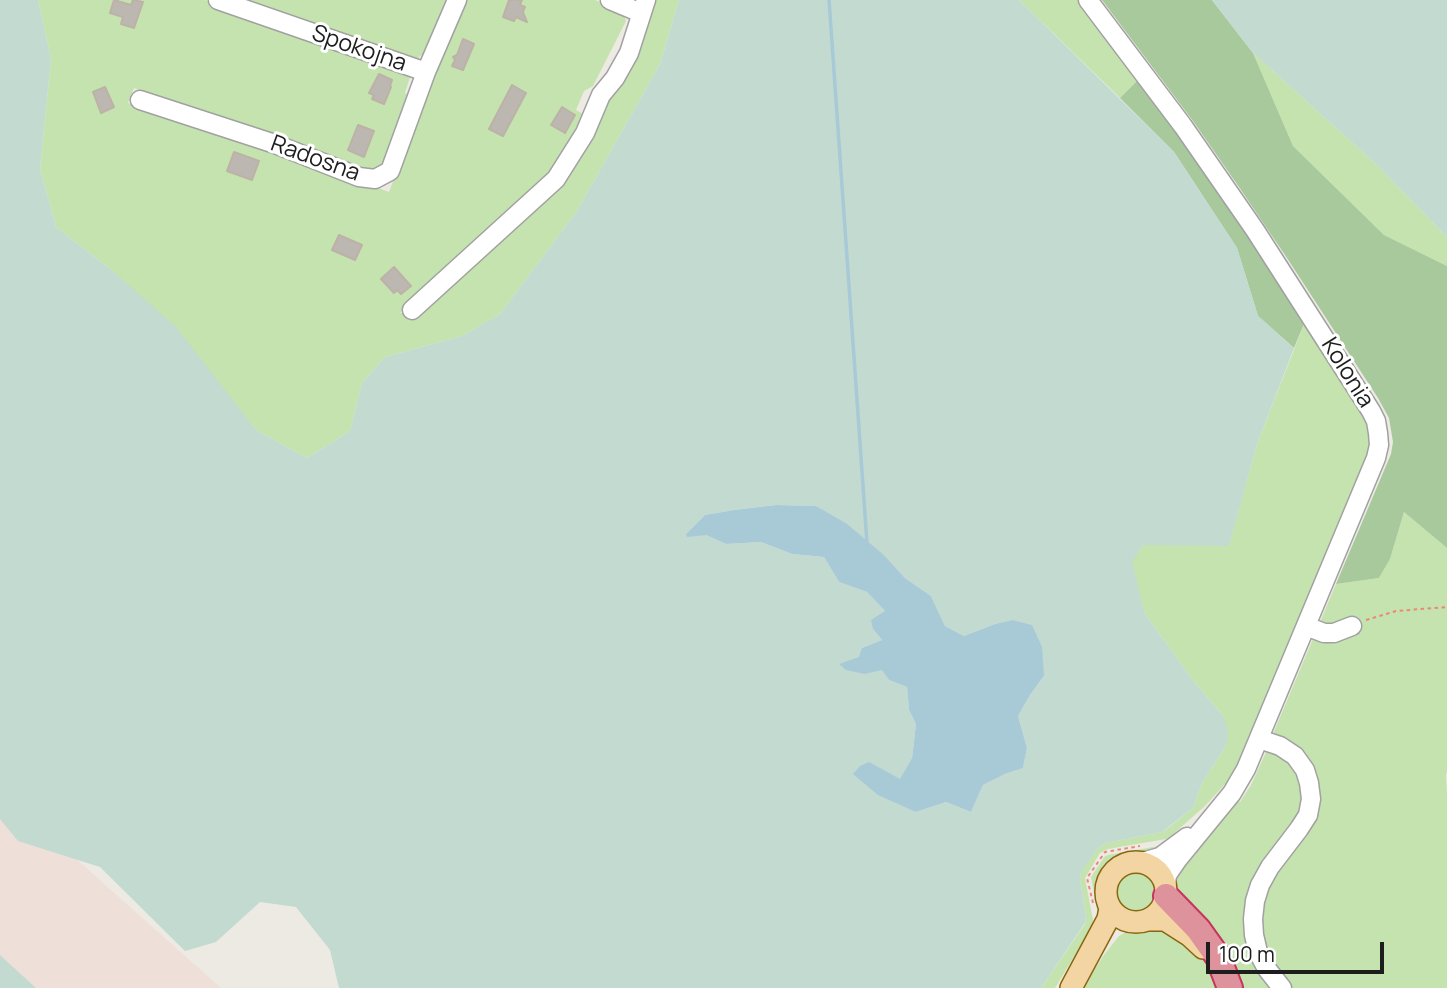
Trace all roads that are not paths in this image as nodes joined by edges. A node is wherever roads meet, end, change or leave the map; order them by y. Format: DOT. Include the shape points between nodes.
graph roads {
  1 [pos="219,0"];
  2 [pos="457,0"];
  3 [pos="610,0"];
  4 [pos="1088,0"];
  5 [pos="643,6"];
  6 [pos="426,72"];
  7 [pos="139,100"];
  8 [pos="412,310"];
  9 [pos="1306,626"];
  10 [pos="1352,626"];
  11 [pos="1259,739"];
  12 [pos="1207,822"];
  13 [pos="1143,854"];
  14 [pos="1166,892"];
  15 [pos="1102,910"];
  16 [pos="1140,921"];
  17 [pos="1074,984"];
  18 [pos="1223,988"];
  19 [pos="1230,988"];
  20 [pos="1282,988"];
  1 -- 6 [label="street, Spokojna"];
  2 -- 6 [label="street, Spokojna"];
  3 -- 5 [label="street"];
  4 -- 9 [label="street, Kolonia" via="1210,164 1376,421 1376,458"];
  5 -- 8 [label="street" via="629,53 556,179"];
  6 -- 7 [label="street, Radosna" via="390,171 375,178 359,177"];
  9 -- 10 [label="street" via="1324,633"];
  9 -- 11 [label="street, Kolonia"];
  11 -- 12 [label="street, Kolonia" via="1239,783"];
  11 -- 20 [label="street" via="1295,757 1305,770 1311,799 1308,815 1270,867 1255,901 1258,952"];
  12 -- 13 [label="street, Kolonia" via="1160,857"];
  12 -- 14 [label="street, Kolonia" via="1167,875"];
  13 -- 14 [label="main road" via="1160,875"];
  13 -- 15 [label="main road" via="1108,879"];
  14 -- 16 [label="main road" via="1160,910"];
  14 -- 19 [label="highway" via="1218,957"];
  15 -- 16 [label="main road" via="1123,920"];
  15 -- 17 [label="main road" via="1108,919"];
  16 -- 17 [label="main road" via="1126,927"];
  16 -- 18 [label="main road" via="1165,920 1190,936 1213,961"];
}
